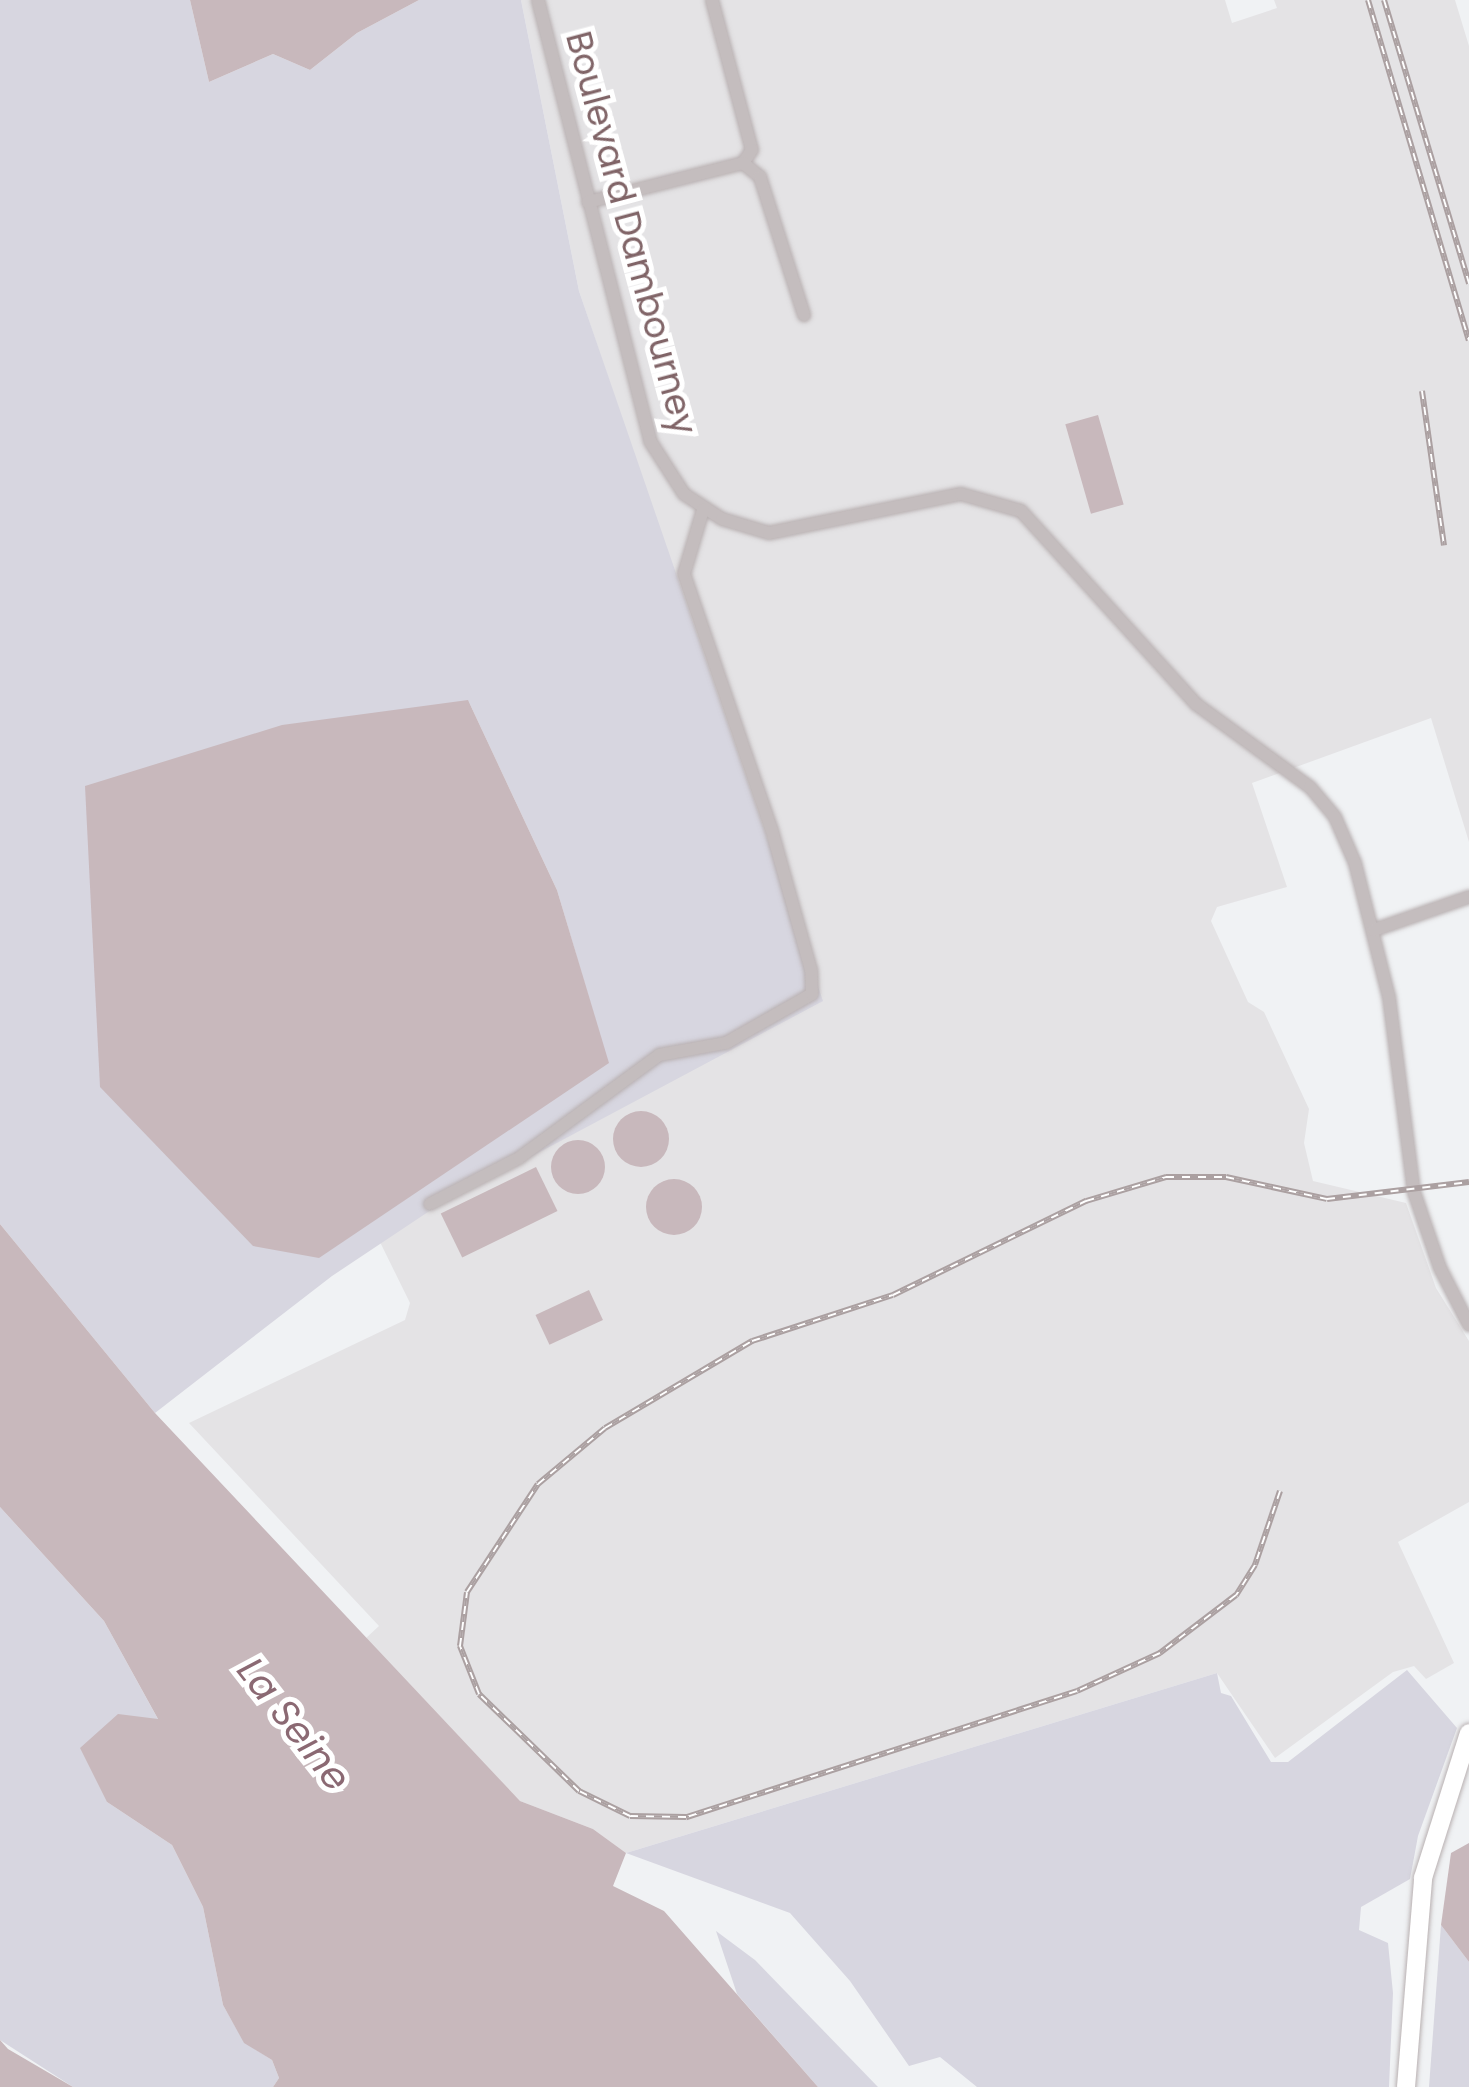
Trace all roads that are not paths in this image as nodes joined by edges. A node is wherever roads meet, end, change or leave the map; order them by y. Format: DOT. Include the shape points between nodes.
graph roads {
  1 [pos="538,0"];
  2 [pos="712,0"];
  3 [pos="743,164"];
  4 [pos="588,202"];
  5 [pos="804,314"];
  6 [pos="703,510"];
  7 [pos="1469,897"];
  8 [pos="1374,930"];
  9 [pos="430,1204"];
  10 [pos="1469,1325"];
  11 [pos="1469,1733"];
  12 [pos="1469,1756"];
  13 [pos="1406,2087"];
  14 [pos="1417,2087"];
  1 -- 4 [label="street, Boulevard Dambourney"];
  2 -- 3 [label="street" via="752,150"];
  3 -- 4 [label="street"];
  3 -- 5 [label="street" via="760,178"];
  4 -- 6 [label="street, Boulevard Dambourney" via="650,441 668,474"];
  6 -- 8 [label="street, Boulevard Dambourney" via="768,532 961,494 1021,511 1196,704 1324,802 1348,843"];
  6 -- 9 [label="street" via="684,574 772,831 812,970 812,994 726,1043 659,1055 519,1158"];
  7 -- 8 [label="street"];
  8 -- 10 [label="street, Boulevard Dambourney" via="1414,1192 1440,1268"];
  11 -- 13 [label="main road" via="1423,1878"];
  12 -- 14 [label="main road" via="1429,1908"];
}
